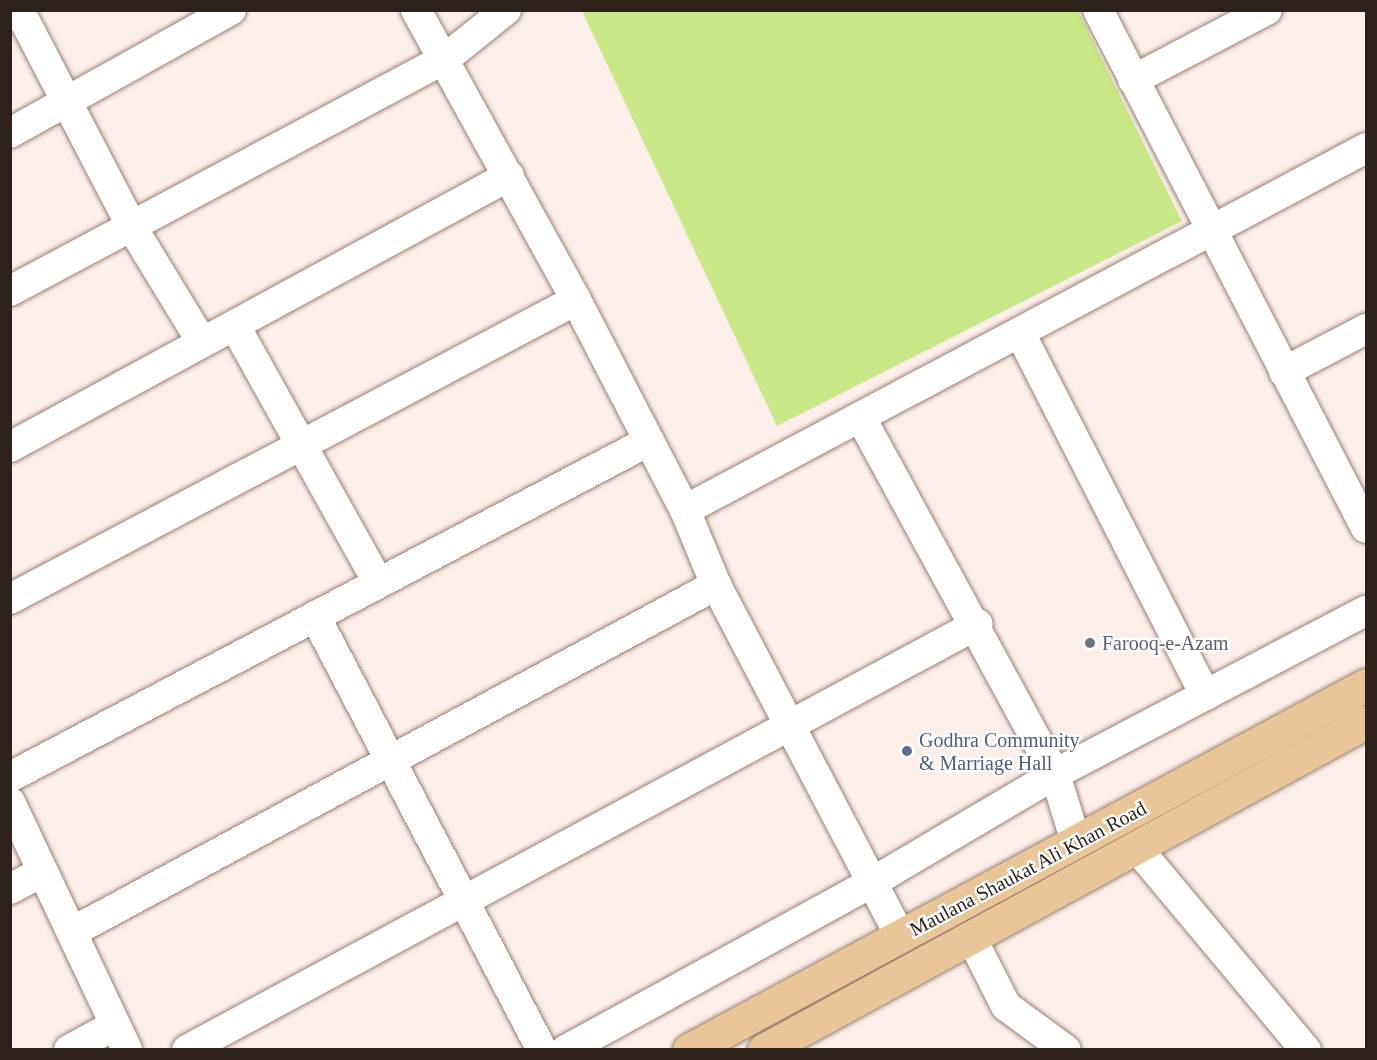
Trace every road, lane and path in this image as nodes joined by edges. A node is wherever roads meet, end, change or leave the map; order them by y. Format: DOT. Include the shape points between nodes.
graph roads {
  1 [pos="19,10"];
  2 [pos="231,10"];
  3 [pos="416,10"];
  4 [pos="506,10"];
  5 [pos="1098,10"];
  6 [pos="1267,10"];
  7 [pos="446,58"];
  8 [pos="1133,80"];
  9 [pos="67,99"];
  10 [pos="10,133"];
  11 [pos="1366,148"];
  12 [pos="509,176"];
  13 [pos="133,229"];
  14 [pos="1211,232"];
  15 [pos="10,291"];
  16 [pos="576,300"];
  17 [pos="236,328"];
  18 [pos="1366,329"];
  19 [pos="1020,333"];
  20 [pos="202,342"];
  21 [pos="1284,372"];
  22 [pos="862,420"];
  23 [pos="649,441"];
  24 [pos="301,442"];
  25 [pos="10,447"];
  26 [pos="685,510"];
  27 [pos="1364,519"];
  28 [pos="378,582"];
  29 [pos="716,585"];
  30 [pos="10,599"];
  31 [pos="1366,611"];
  32 [pos="315,616"];
  33 [pos="978,624"];
  34 [pos="1366,686"];
  35 [pos="1206,695"];
  36 [pos="1366,722"];
  37 [pos="787,723"];
  38 [pos="391,760"];
  39 [pos="1055,774"];
  40 [pos="10,777"];
  41 [pos="10,802"];
  42 [pos="1076,842"];
  43 [pos="1136,847"];
  44 [pos="40,873"];
  45 [pos="871,883"];
  46 [pos="10,889"];
  47 [pos="463,898"];
  48 [pos="72,932"];
  49 [pos="901,937"];
  50 [pos="971,937"];
  51 [pos="120,1038"];
  52 [pos="69,1050"];
  53 [pos="188,1050"];
  54 [pos="542,1050"];
  55 [pos="566,1050"];
  56 [pos="689,1050"];
  57 [pos="764,1050"];
  58 [pos="1066,1050"];
  59 [pos="1306,1050"];
  1 -- 9 [label="street"];
  2 -- 9 [label="street"];
  3 -- 7 [label="street"];
  4 -- 7 [label="street"];
  5 -- 8 [label="street"];
  6 -- 8 [label="street"];
  7 -- 12 [label="street"];
  7 -- 13 [label="street"];
  8 -- 14 [label="street"];
  9 -- 10 [label="street"];
  9 -- 13 [label="street"];
  11 -- 14 [label="street"];
  12 -- 16 [label="street"];
  12 -- 17 [label="street"];
  13 -- 15 [label="street"];
  13 -- 20 [label="street"];
  14 -- 19 [label="street"];
  14 -- 21 [label="street"];
  16 -- 23 [label="street"];
  16 -- 24 [label="street"];
  17 -- 20 [label="street"];
  17 -- 24 [label="street"];
  18 -- 21 [label="street"];
  19 -- 22 [label="street"];
  19 -- 35 [label="street"];
  20 -- 25 [label="street"];
  21 -- 27 [label="street"];
  22 -- 26 [label="street"];
  22 -- 33 [label="street"];
  23 -- 26 [label="street"];
  23 -- 28 [label="street"];
  24 -- 28 [label="street"];
  24 -- 30 [label="street"];
  26 -- 29 [label="street"];
  28 -- 32 [label="street"];
  29 -- 37 [label="street"];
  29 -- 38 [label="street"];
  31 -- 35 [label="street"];
  32 -- 38 [label="street"];
  32 -- 40 [label="street"];
  33 -- 37 [label="street"];
  33 -- 39 [label="street"];
  34 -- 42 [label="main road, Maulana Shaukat Ali Khan Road"];
  35 -- 39 [label="street"];
  36 -- 43 [label="main road, Maulana Shaukat Ali Khan Road"];
  37 -- 45 [label="street"];
  37 -- 47 [label="street"];
  38 -- 47 [label="street"];
  38 -- 48 [label="street"];
  39 -- 42 [label="street"];
  39 -- 45 [label="street"];
  41 -- 44 [label="street"];
  42 -- 49 [label="main road, Maulana Shaukat Ali Khan Road"];
  43 -- 50 [label="main road, Maulana Shaukat Ali Khan Road"];
  43 -- 59 [label="street"];
  44 -- 46 [label="street"];
  44 -- 48 [label="street"];
  45 -- 49 [label="street"];
  45 -- 55 [label="street"];
  47 -- 53 [label="street"];
  47 -- 54 [label="street"];
  48 -- 51 [label="street"];
  49 -- 56 [label="main road, Maulana Shaukat Ali Khan Road"];
  50 -- 57 [label="main road, Maulana Shaukat Ali Khan Road"];
  50 -- 58 [label="street" via="1006,1006"];
  51 -- 52 [label="street"];
}
